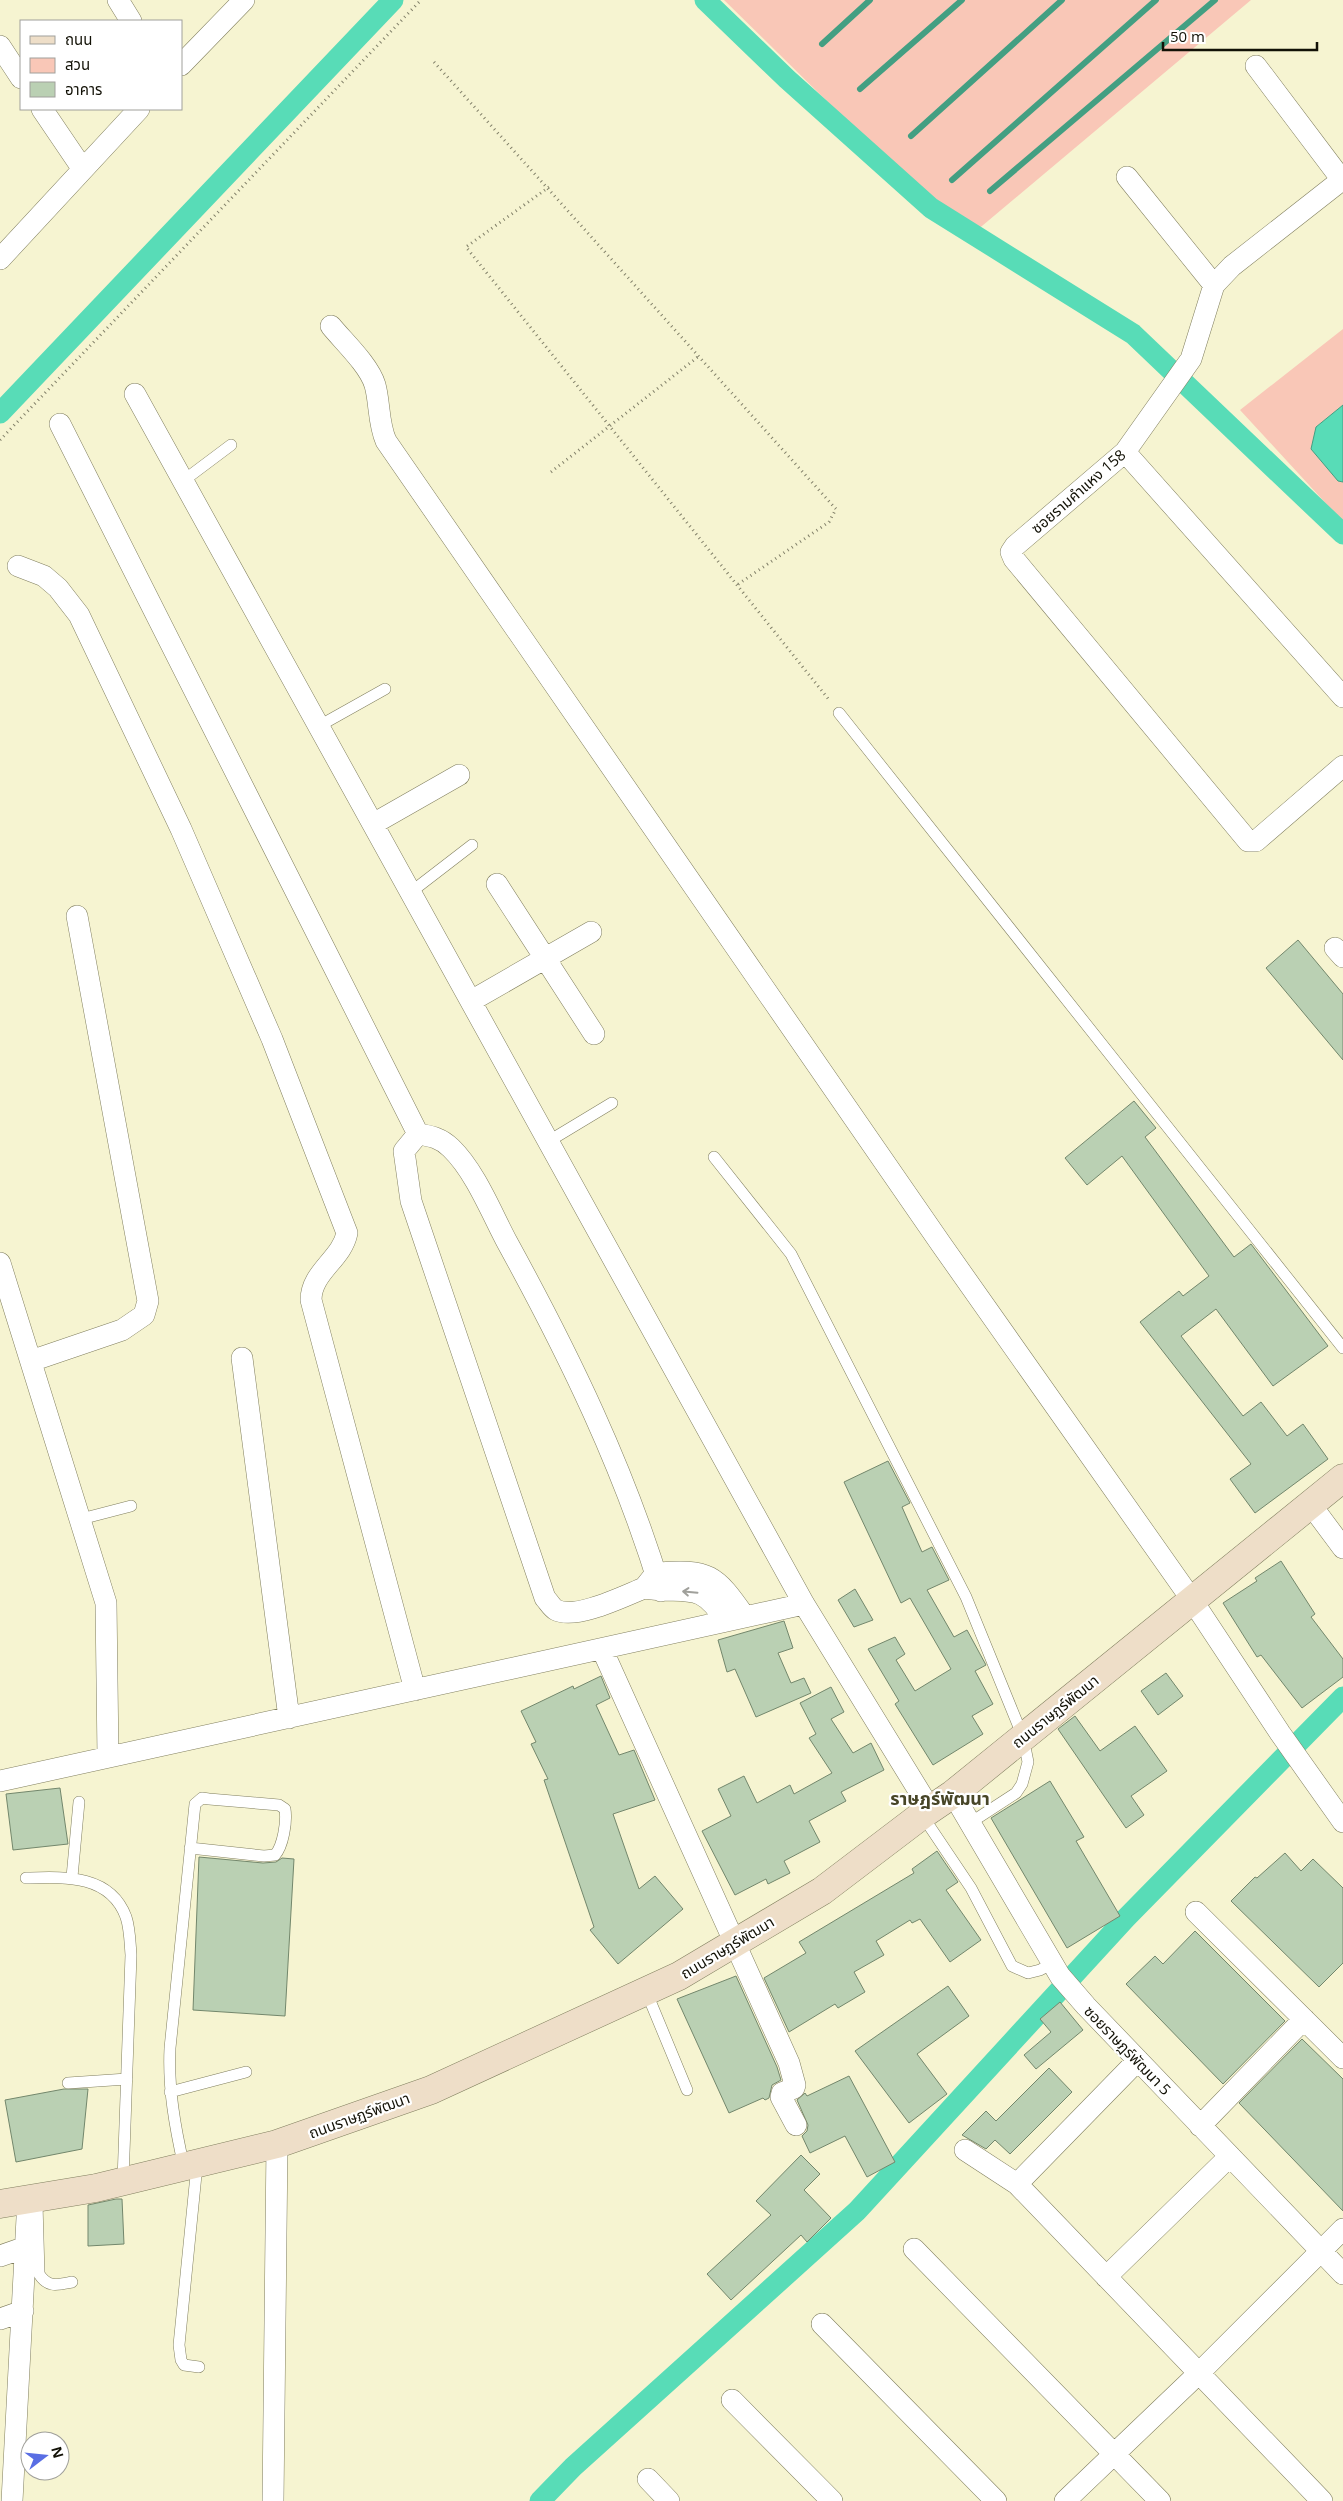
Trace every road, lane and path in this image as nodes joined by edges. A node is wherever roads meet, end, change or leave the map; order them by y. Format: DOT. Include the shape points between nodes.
graph roads {
  1 [pos="118,0"];
  2 [pos="244,0"];
  3 [pos="421,0"];
  4 [pos="130,20"];
  5 [pos="0,46"];
  6 [pos="434,62"];
  7 [pos="182,64"];
  8 [pos="1256,66"];
  9 [pos="20,76"];
  10 [pos="43,110"];
  11 [pos="139,110"];
  12 [pos="82,168"];
  13 [pos="1127,177"];
  14 [pos="1342,179"];
  15 [pos="548,187"];
  16 [pos="0,259"];
  17 [pos="1214,285"];
  18 [pos="331,326"];
  19 [pos="699,356"];
  20 [pos="135,394"];
  21 [pos="60,424"];
  22 [pos="609,427"];
  23 [pos="0,440"];
  24 [pos="231,445"];
  25 [pos="1125,452"];
  26 [pos="551,472"];
  27 [pos="183,481"];
  28 [pos="18,566"];
  29 [pos="737,585"];
  30 [pos="385,689"];
  31 [pos="1343,697"];
  32 [pos="840,713"];
  33 [pos="319,726"];
  34 [pos="1343,766"];
  35 [pos="459,775"];
  36 [pos="373,824"];
  37 [pos="472,845"];
  38 [pos="498,884"];
  39 [pos="411,892"];
  40 [pos="77,916"];
  41 [pos="591,932"];
  42 [pos="544,959"];
  43 [pos="471,1001"];
  44 [pos="594,1034"];
  45 [pos="612,1103"];
  46 [pos="418,1134"];
  47 [pos="549,1141"];
  48 [pos="714,1158"];
  49 [pos="0,1263"];
  50 [pos="1343,1348"];
  51 [pos="242,1358"];
  52 [pos="31,1361"];
  53 [pos="1343,1478"];
  54 [pos="1311,1505"];
  55 [pos="132,1506"];
  56 [pos="81,1518"];
  57 [pos="1343,1548"];
  58 [pos="654,1584"];
  59 [pos="1192,1600"];
  60 [pos="804,1604"];
  61 [pos="735,1619"];
  62 [pos="602,1649"];
  63 [pos="415,1690"];
  64 [pos="289,1718"];
  65 [pos="1023,1737"];
  66 [pos="108,1758"];
  67 [pos="0,1781"];
  68 [pos="953,1794"];
  69 [pos="79,1802"];
  70 [pos="1340,1810"];
  71 [pos="926,1812"];
  72 [pos="970,1823"];
  73 [pos="190,1848"];
  74 [pos="72,1877"];
  75 [pos="26,1878"];
  76 [pos="1196,1912"];
  77 [pos="736,1942"];
  78 [pos="1057,1970"];
  79 [pos="646,1991"];
  80 [pos="1304,2019"];
  81 [pos="1343,2058"];
  82 [pos="1138,2060"];
  83 [pos="246,2072"];
  84 [pos="127,2079"];
  85 [pos="68,2083"];
  86 [pos="687,2090"];
  87 [pos="170,2092"];
  88 [pos="796,2125"];
  89 [pos="1200,2126"];
  90 [pos="277,2144"];
  91 [pos="964,2150"];
  92 [pos="1230,2156"];
  93 [pos="190,2166"];
  94 [pos="123,2182"];
  95 [pos="1017,2184"];
  96 [pos="33,2199"];
  97 [pos="0,2204"];
  98 [pos="1343,2229"];
  99 [pos="26,2247"];
  100 [pos="914,2249"];
  101 [pos="1321,2252"];
  102 [pos="0,2256"];
  103 [pos="1343,2274"];
  104 [pos="1106,2277"];
  105 [pos="72,2282"];
  106 [pos="23,2311"];
  107 [pos="0,2319"];
  108 [pos="822,2324"];
  109 [pos="199,2367"];
  110 [pos="1199,2373"];
  111 [pos="9,2395"];
  112 [pos="732,2400"];
  113 [pos="1115,2453"];
  114 [pos="648,2479"];
  115 [pos="12,2501"];
  116 [pos="273,2501"];
  117 [pos="670,2501"];
  118 [pos="832,2501"];
  119 [pos="996,2501"];
  120 [pos="1065,2501"];
  121 [pos="1160,2501"];
  122 [pos="1322,2501"];
  1 -- 4 [label="street"];
  2 -- 7 [label="street"];
  3 -- 23 [label="path"];
  5 -- 9 [label="street"];
  6 -- 15 [label="path"];
  8 -- 14 [label="street"];
  10 -- 12 [label="street"];
  11 -- 12 [label="street"];
  12 -- 16 [label="street"];
  13 -- 17 [label="street"];
  14 -- 17 [label="street, ซอยรามคำแหง 158" via="1232,266"];
  15 -- 19 [label="path"];
  15 -- 22 [label="path" via="466,247"];
  17 -- 25 [label="street, ซอยรามคำแหง 158" via="1191,359"];
  18 -- 59 [label="street" via="370,374 375,386 380,429 386,441 940,1244"];
  19 -- 22 [label="path"];
  19 -- 29 [label="path" via="836,509 829,522"];
  20 -- 27 [label="street"];
  21 -- 46 [label="street"];
  22 -- 26 [label="path"];
  22 -- 29 [label="path"];
  24 -- 27 [label="lane"];
  25 -- 31 [label="street"];
  25 -- 34 [label="street, ซอยรามคำแหง 158" via="1015,546 1012,552 1014,559 1248,841 1256,841"];
  27 -- 33 [label="street"];
  28 -- 63 [label="street" via="44,576 79,615 185,838 272,1039 347,1234 343,1246 316,1280 311,1300"];
  29 -- 32 [label="path"];
  30 -- 33 [label="lane"];
  32 -- 50 [label="lane"];
  33 -- 36 [label="street"];
  35 -- 36 [label="street"];
  36 -- 39 [label="street"];
  37 -- 39 [label="lane"];
  38 -- 42 [label="street"];
  39 -- 43 [label="street"];
  40 -- 52 [label="street" via="148,1301 144,1315 122,1330"];
  41 -- 42 [label="street"];
  42 -- 43 [label="street"];
  42 -- 44 [label="street"];
  43 -- 47 [label="street"];
  45 -- 47 [label="lane"];
  46 -- 58 [label="street" via="435,1136 452,1149 470,1173 578,1376 626,1486"];
  46 -- 58 [label="street" via="404,1151 411,1201 545,1598 555,1610 573,1612 593,1608"];
  47 -- 60 [label="street"];
  48 -- 65 [label="lane" via="791,1254 966,1597"];
  49 -- 52 [label="street"];
  51 -- 64 [label="street"];
  52 -- 56 [label="street"];
  53 -- 54 [label="street, ถนนราษฏร์พัฒนา"];
  54 -- 57 [label="street"];
  54 -- 59 [label="street, ถนนราษฏร์พัฒนา"];
  55 -- 56 [label="lane"];
  56 -- 66 [label="street" via="106,1603"];
  58 -- 61 [label="street" via="696,1571 727,1592"];
  59 -- 65 [label="street, ถนนราษฏร์พัฒนา"];
  59 -- 70 [label="street" via="1280,1732 1316,1783"];
  60 -- 61 [label="street"];
  60 -- 71 [label="street"];
  61 -- 62 [label="street"];
  62 -- 63 [label="street"];
  62 -- 77 [label="street"];
  63 -- 64 [label="street"];
  64 -- 66 [label="street"];
  65 -- 68 [label="street, ถนนราษฏร์พัฒนา"];
  65 -- 72 [label="lane" via="1028,1762 1022,1784 1016,1792"];
  66 -- 67 [label="street"];
  68 -- 71 [label="street, ถนนราษฏร์พัฒนา"];
  68 -- 72 [label="street, ซอยราษฎร์พัฒนา 5"];
  69 -- 74 [label="lane"];
  71 -- 77 [label="street, ถนนราษฏร์พัฒนา" via="822,1891"];
  71 -- 78 [label="lane" via="1012,1966 1028,1973"];
  72 -- 78 [label="street, ซอยราษฎร์พัฒนา 5"];
  73 -- 73 [label="lane" via="275,1855 279,1850 285,1809 279,1805 202,1798 195,1804"];
  73 -- 87 [label="lane" via="170,2048"];
  74 -- 75 [label="lane"];
  74 -- 84 [label="lane" via="105,1889 118,1902 126,1918 131,1955"];
  76 -- 80 [label="street"];
  77 -- 79 [label="street, ถนนราษฏร์พัฒนา" via="679,1976"];
  77 -- 88 [label="street" via="795,2080 794,2088 782,2093 781,2097"];
  78 -- 82 [label="street, ซอยราษฎร์พัฒนา 5" via="1086,2006"];
  79 -- 86 [label="lane"];
  79 -- 90 [label="street, ถนนราษฏร์พัฒนา" via="430,2090"];
  80 -- 81 [label="street"];
  80 -- 89 [label="street"];
  82 -- 89 [label="street, ซอยราษฎร์พัฒนา 5"];
  82 -- 95 [label="street"];
  83 -- 87 [label="lane"];
  84 -- 85 [label="lane"];
  84 -- 94 [label="lane"];
  87 -- 93 [label="lane"];
  89 -- 92 [label="street, ซอยราษฎร์พัฒนา 5"];
  90 -- 93 [label="street, ถนนราษฏร์พัฒนา"];
  90 -- 116 [label="street"];
  91 -- 95 [label="street"];
  92 -- 101 [label="street, ซอยราษฎร์พัฒนา 5"];
  92 -- 104 [label="street"];
  93 -- 94 [label="street, ถนนราษฏร์พัฒนา"];
  93 -- 109 [label="lane" via="180,2360 184,2365"];
  94 -- 96 [label="street, ถนนราษฏร์พัฒนา"];
  95 -- 104 [label="street"];
  96 -- 97 [label="street, ถนนราษฏร์พัฒนา"];
  96 -- 99 [label="street"];
  96 -- 105 [label="lane" via="39,2274 45,2283 53,2286"];
  98 -- 101 [label="street"];
  99 -- 102 [label="street"];
  99 -- 106 [label="street"];
  100 -- 113 [label="street"];
  101 -- 103 [label="street, ซอยราษฎร์พัฒนา 5"];
  101 -- 110 [label="street"];
  104 -- 110 [label="street"];
  106 -- 107 [label="street"];
  106 -- 111 [label="street"];
  108 -- 119 [label="street"];
  110 -- 113 [label="street"];
  110 -- 122 [label="street"];
  111 -- 115 [label="street"];
  112 -- 118 [label="street"];
  113 -- 120 [label="street"];
  113 -- 121 [label="street"];
  114 -- 117 [label="street"];
}
